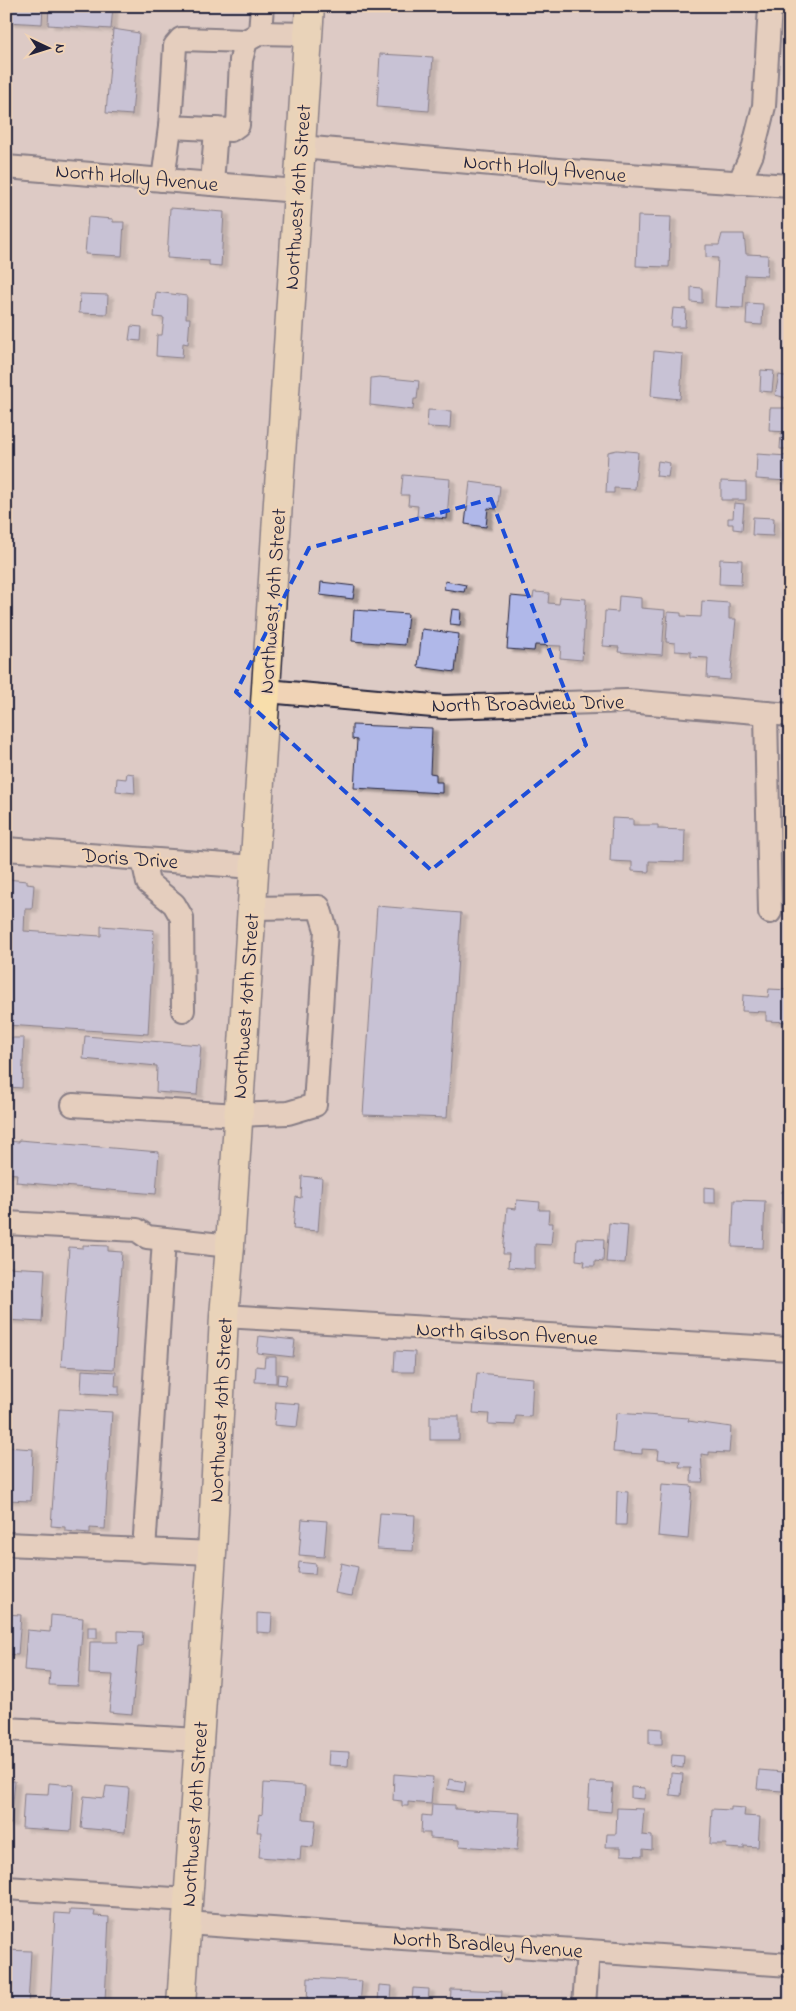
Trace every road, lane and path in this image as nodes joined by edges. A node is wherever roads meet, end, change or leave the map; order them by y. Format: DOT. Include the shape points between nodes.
graph roads {
  1 [pos="262,6"];
  2 [pos="310,6"];
  3 [pos="770,6"];
  4 [pos="308,34"];
  5 [pos="253,37"];
  6 [pos="170,127"];
  7 [pos="224,130"];
  8 [pos="301,147"];
  9 [pos="6,167"];
  10 [pos="163,180"];
  11 [pos="739,183"];
  12 [pos="212,184"];
  13 [pos="790,186"];
  14 [pos="298,190"];
  15 [pos="267,691"];
  16 [pos="766,713"];
  17 [pos="790,715"];
  18 [pos="6,848"];
  19 [pos="143,859"];
  20 [pos="254,867"];
  21 [pos="251,908"];
  22 [pos="770,912"];
  23 [pos="183,1010"];
  24 [pos="72,1105"];
  25 [pos="238,1115"];
  26 [pos="6,1223"];
  27 [pos="164,1239"];
  28 [pos="230,1246"];
  29 [pos="224,1316"];
  30 [pos="790,1349"];
  31 [pos="6,1544"];
  32 [pos="144,1552"];
  33 [pos="212,1553"];
  34 [pos="6,1729"];
  35 [pos="199,1740"];
  36 [pos="6,1888"];
  37 [pos="187,1911"];
  38 [pos="588,1951"];
  39 [pos="790,1965"];
  40 [pos="181,2005"];
  41 [pos="584,2005"];
  1 -- 5 [label="street"];
  2 -- 4 [label="main road, Northwest 10th Street"];
  3 -- 11 [label="street" via="764,106 752,154"];
  4 -- 5 [label="street"];
  4 -- 8 [label="main road, Northwest 10th Street"];
  5 -- 6 [label="street" via="181,39 175,46"];
  5 -- 7 [label="street" via="242,60 238,125"];
  6 -- 7 [label="street"];
  6 -- 10 [label="street"];
  7 -- 12 [label="street"];
  8 -- 11 [label="street, North Holly Avenue"];
  8 -- 14 [label="main road, Northwest 10th Street"];
  9 -- 10 [label="street, North Holly Avenue"];
  10 -- 12 [label="street, North Holly Avenue"];
  11 -- 13 [label="street, North Holly Avenue"];
  12 -- 14 [label="street, North Holly Avenue"];
  14 -- 15 [label="main road, Northwest 10th Street"];
  15 -- 16 [label="street, North Broadview Drive" via="444,707 627,701"];
  15 -- 20 [label="main road, Northwest 10th Street"];
  16 -- 17 [label="street, North Broadview Drive"];
  16 -- 22 [label="street"];
  18 -- 19 [label="street, Doris Drive"];
  19 -- 20 [label="street, Doris Drive"];
  19 -- 23 [label="street" via="148,884 174,904 182,918"];
  20 -- 21 [label="main road, Northwest 10th Street"];
  21 -- 25 [label="main road, Northwest 10th Street"];
  21 -- 25 [label="street" via="319,907 326,930 315,1105 288,1113"];
  24 -- 25 [label="street"];
  25 -- 28 [label="main road, Northwest 10th Street"];
  26 -- 27 [label="street" via="137,1230 147,1237"];
  27 -- 28 [label="street"];
  27 -- 32 [label="street"];
  28 -- 29 [label="main road, Northwest 10th Street"];
  29 -- 30 [label="street, North Gibson Avenue"];
  29 -- 33 [label="main road, Northwest 10th Street"];
  31 -- 32 [label="street"];
  32 -- 33 [label="street"];
  33 -- 35 [label="main road, Northwest 10th Street"];
  34 -- 35 [label="street"];
  35 -- 37 [label="main road, Northwest 10th Street"];
  36 -- 37 [label="street, North Bradley Avenue"];
  37 -- 38 [label="street, North Bradley Avenue"];
  37 -- 40 [label="main road, Northwest 10th Street"];
  38 -- 39 [label="street, North Bradley Avenue"];
  38 -- 41 [label="street"];
}
